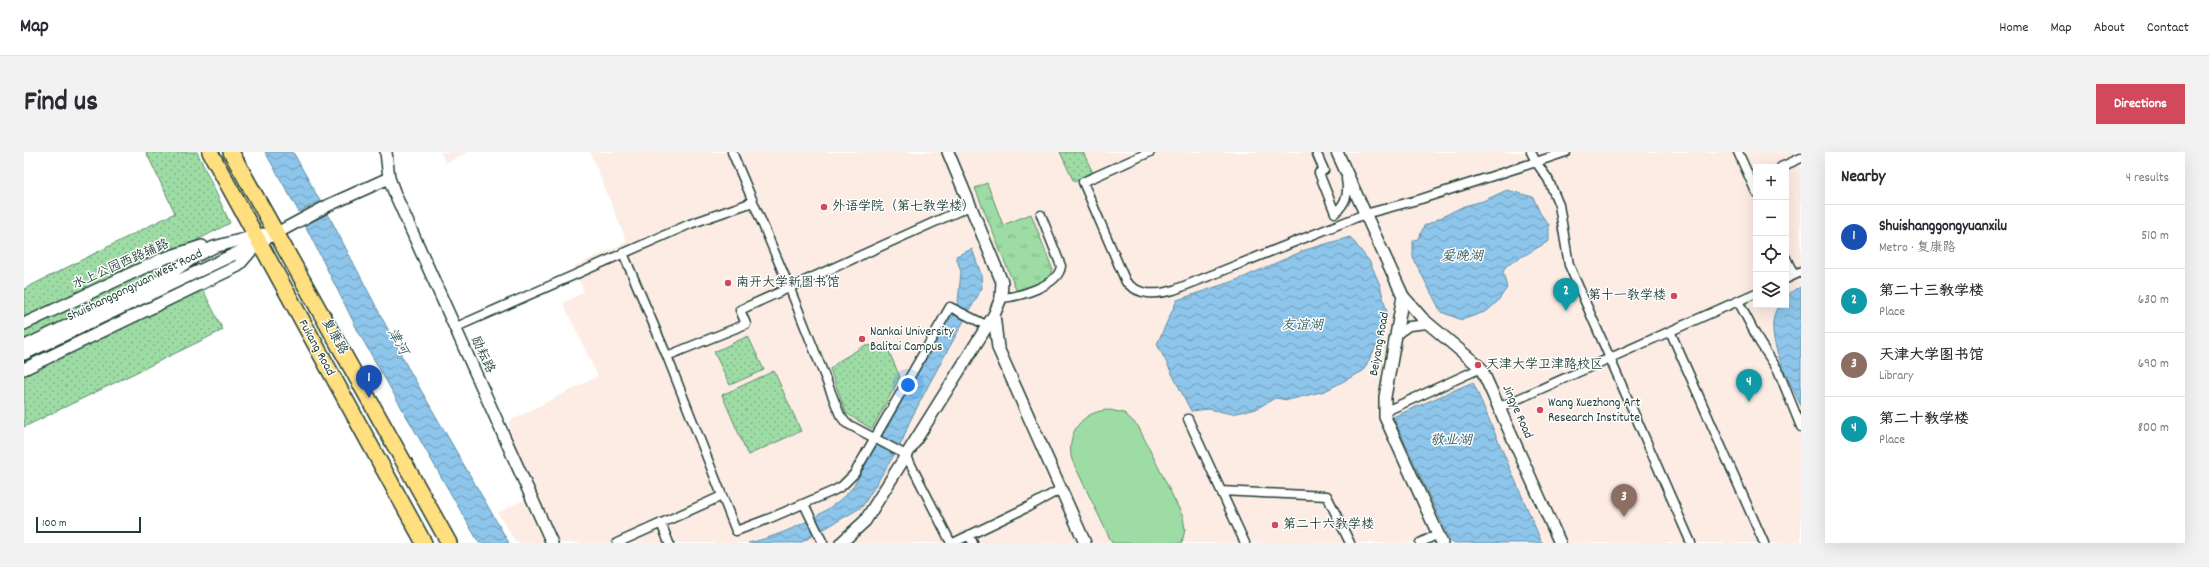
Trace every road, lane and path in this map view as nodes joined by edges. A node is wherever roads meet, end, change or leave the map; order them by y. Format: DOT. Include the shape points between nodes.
graph roads {
  1 [pos="210,152"];
  2 [pos="231,152"];
  3 [pos="732,152"];
  4 [pos="948,152"];
  5 [pos="1150,152"];
  6 [pos="1316,152"];
  7 [pos="1336,152"];
  8 [pos="1531,152"];
  9 [pos="1566,152"];
  10 [pos="1738,152"];
  11 [pos="389,153"];
  12 [pos="1801,158"];
  13 [pos="1536,162"];
  14 [pos="1788,164"];
  15 [pos="388,178"];
  16 [pos="1753,179"];
  17 [pos="753,202"];
  18 [pos="970,206"];
  19 [pos="1365,214"];
  20 [pos="1041,215"];
  21 [pos="276,232"];
  22 [pos="256,239"];
  23 [pos="623,253"];
  24 [pos="1789,262"];
  25 [pos="1798,274"];
  26 [pos="163,283"];
  27 [pos="790,288"];
  28 [pos="1753,294"];
  29 [pos="1403,296"];
  30 [pos="1001,298"];
  31 [pos="1738,301"];
  32 [pos="994,315"];
  33 [pos="24,324"];
  34 [pos="1428,324"];
  35 [pos="986,325"];
  36 [pos="454,328"];
  37 [pos="1670,331"];
  38 [pos="1396,335"];
  39 [pos="24,346"];
  40 [pos="24,354"];
  41 [pos="667,356"];
  42 [pos="1609,358"];
  43 [pos="1481,368"];
  44 [pos="24,369"];
  45 [pos="1500,407"];
  46 [pos="1384,412"];
  47 [pos="1188,419"];
  48 [pos="1801,427"];
  49 [pos="873,439"];
  50 [pos="906,455"];
  51 [pos="1062,489"];
  52 [pos="1221,491"];
  53 [pos="722,496"];
  54 [pos="804,504"];
  55 [pos="661,523"];
  56 [pos="969,535"];
  57 [pos="821,539"];
  58 [pos="1440,539"];
  59 [pos="424,543"];
  60 [pos="449,543"];
  61 [pos="552,543"];
  62 [pos="618,543"];
  63 [pos="669,543"];
  64 [pos="841,543"];
  65 [pos="952,543"];
  66 [pos="973,543"];
  67 [pos="1085,543"];
  68 [pos="1245,543"];
  69 [pos="1350,543"];
  70 [pos="1420,543"];
  71 [pos="1560,543"];
  72 [pos="1691,543"];
  73 [pos="1764,543"];
  1 -- 22 [label="highway, Fukang Road"];
  2 -- 21 [label="highway, 复康路"];
  3 -- 17 [label="street"];
  4 -- 18 [label="street"];
  5 -- 19 [label="street" via="1083,182 1126,282 1143,293 1174,290"];
  6 -- 7 [label="street" via="1324,170 1319,173 1335,213 1342,206 1348,191"];
  7 -- 19 [label="street"];
  8 -- 13 [label="street"];
  9 -- 13 [label="street"];
  10 -- 16 [label="street"];
  11 -- 15 [label="street"];
  12 -- 14 [label="street"];
  13 -- 19 [label="street"];
  13 -- 42 [label="street" via="1548,179 1559,206 1569,265"];
  15 -- 21 [label="street"];
  15 -- 36 [label="street, 励耘路"];
  17 -- 23 [label="street" via="690,224"];
  17 -- 27 [label="street"];
  18 -- 27 [label="street"];
  18 -- 30 [label="street" via="1002,282"];
  19 -- 29 [label="street"];
  20 -- 30 [label="street" via="1060,266 1058,273 1031,291"];
  21 -- 22 [label="street"];
  21 -- 60 [label="highway, 复康路"];
  22 -- 26 [label="street, Shuishanggongyuan West Road" via="214,247 196,256"];
  22 -- 26 [label="street" via="235,262 211,274"];
  22 -- 33 [label="street, 水上公园西路辅路" via="220,238 162,259"];
  22 -- 44 [label="street" via="238,266"];
  22 -- 59 [label="highway, Fukang Road"];
  23 -- 36 [label="street"];
  23 -- 41 [label="street"];
  24 -- 25 [label="street"];
  26 -- 39 [label="street, Shuishanggongyuan West Road"];
  26 -- 40 [label="street, Shuishanggongyuan West Road"];
  27 -- 41 [label="street" via="740,310 746,324"];
  27 -- 49 [label="street" via="840,415 846,423"];
  28 -- 31 [label="street"];
  29 -- 34 [label="street, Jingye Road"];
  29 -- 38 [label="street, Beiyang Road"];
  30 -- 32 [label="street"];
  31 -- 37 [label="street"];
  31 -- 48 [label="street" via="1750,326 1778,370"];
  32 -- 35 [label="street"];
  32 -- 51 [label="street" via="998,348"];
  34 -- 38 [label="street" via="1409,326"];
  34 -- 43 [label="street, Jingye Road"];
  35 -- 49 [label="street" via="950,307"];
  35 -- 50 [label="street"];
  36 -- 61 [label="street, 励耘路"];
  37 -- 42 [label="street"];
  37 -- 73 [label="street"];
  38 -- 46 [label="street, Beiyang Road"];
  41 -- 53 [label="street"];
  42 -- 45 [label="street"];
  42 -- 72 [label="street"];
  43 -- 45 [label="street, Jingye Road"];
  43 -- 46 [label="street"];
  45 -- 71 [label="street, Jingye Road"];
  46 -- 58 [label="street, Beiyang Road"];
  47 -- 52 [label="street"];
  49 -- 50 [label="street"];
  49 -- 54 [label="street" via="854,474 842,486"];
  50 -- 64 [label="street" via="865,521"];
  50 -- 65 [label="street"];
  51 -- 56 [label="street"];
  51 -- 67 [label="street"];
  52 -- 68 [label="street"];
  52 -- 69 [label="street" via="1327,496"];
  53 -- 54 [label="street" via="736,530"];
  53 -- 55 [label="street"];
  54 -- 57 [label="street"];
  55 -- 62 [label="street"];
  55 -- 63 [label="street"];
  56 -- 65 [label="street"];
  56 -- 66 [label="street"];
  58 -- 70 [label="street"];
}
